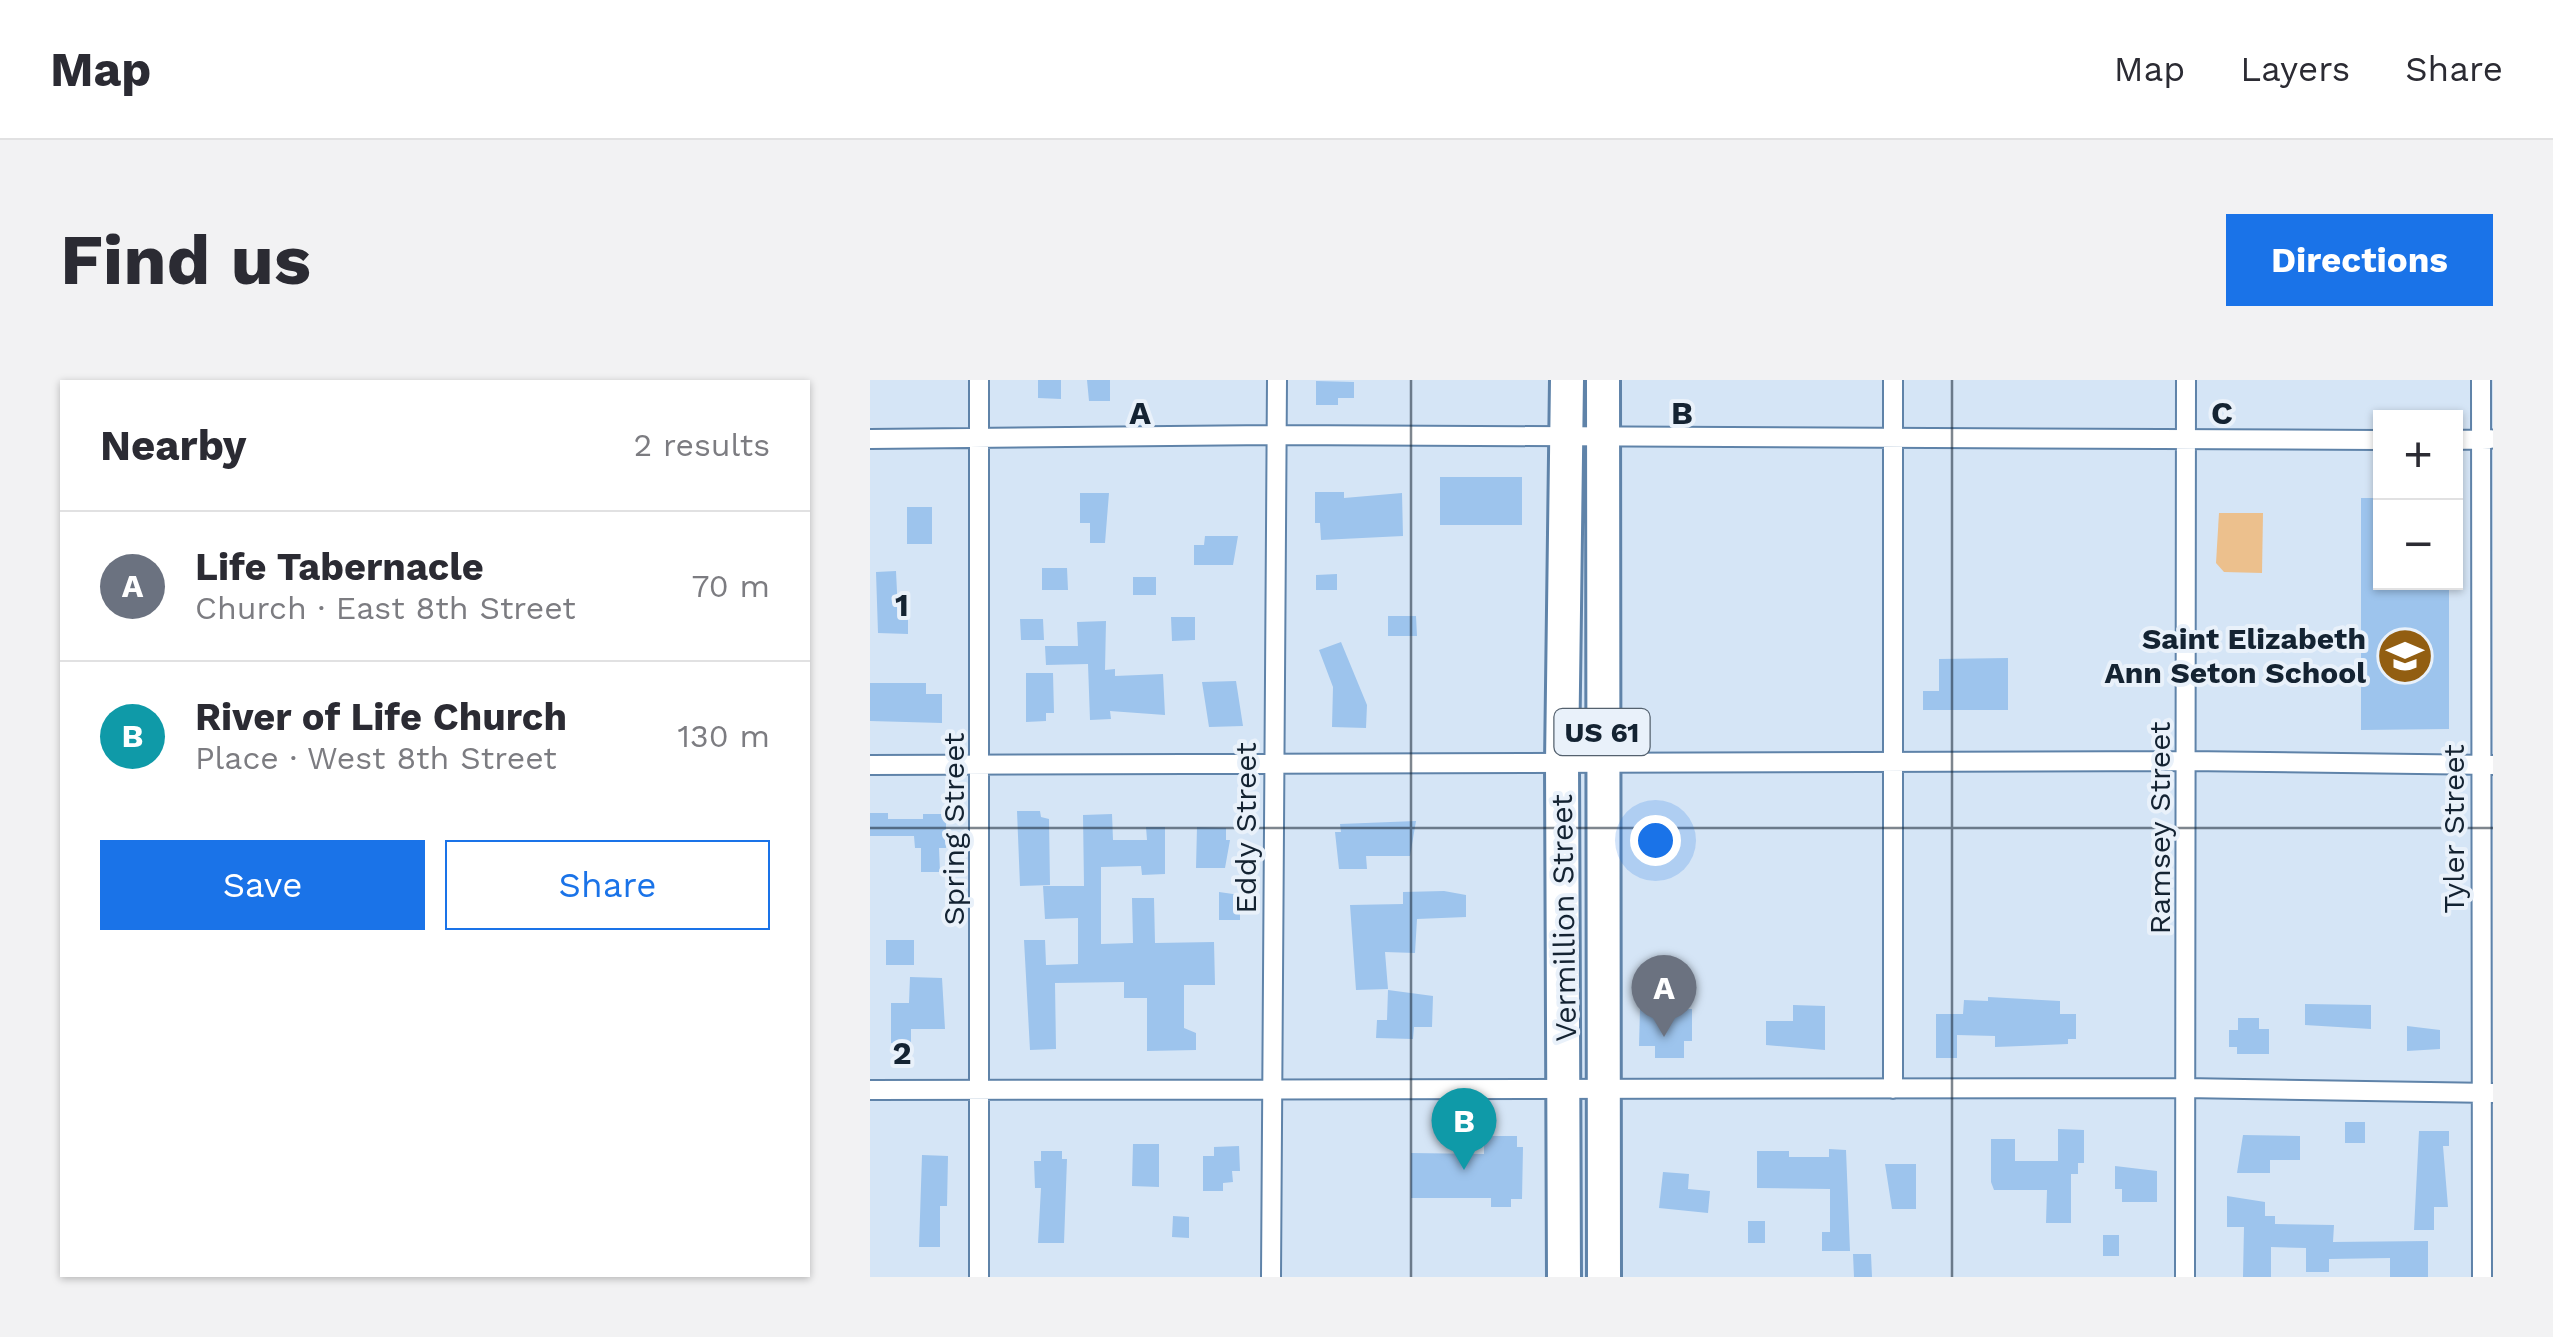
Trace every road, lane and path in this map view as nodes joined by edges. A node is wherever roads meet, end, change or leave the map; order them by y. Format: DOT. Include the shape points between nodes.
graph roads {
  1 [pos="980,380"];
  2 [pos="1276,380"];
  3 [pos="1567,380"];
  4 [pos="1604,380"];
  5 [pos="1893,380"];
  6 [pos="2186,380"];
  7 [pos="2481,380"];
  8 [pos="1276,434"];
  9 [pos="1567,437"];
  10 [pos="979,438"];
  11 [pos="1604,438"];
  12 [pos="870,439"];
  13 [pos="2487,439"];
  14 [pos="2187,440"];
  15 [pos="2373,440"];
  16 [pos="1893,441"];
  17 [pos="2188,761"];
  18 [pos="1562,764"];
  19 [pos="1601,764"];
  20 [pos="1893,764"];
  21 [pos="870,765"];
  22 [pos="1274,765"];
  23 [pos="2487,765"];
  24 [pos="980,766"];
  25 [pos="1566,1088"];
  26 [pos="2185,1088"];
  27 [pos="1893,1089"];
  28 [pos="870,1090"];
  29 [pos="980,1090"];
  30 [pos="1272,1090"];
  31 [pos="1602,1090"];
  32 [pos="2487,1092"];
  33 [pos="979,1277"];
  34 [pos="1272,1277"];
  35 [pos="1564,1277"];
  36 [pos="1604,1277"];
  37 [pos="2185,1277"];
  38 [pos="2482,1277"];
  1 -- 10 [label="street, Spring Street"];
  2 -- 8 [label="street, Eddy Street"];
  3 -- 9 [label="highway, Vermillion Street / US 61"];
  4 -- 11 [label="highway, Vermillion Street / US 61"];
  5 -- 16 [label="street"];
  6 -- 14 [label="street, Ramsey Street"];
  7 -- 13 [label="street, Tyler Street"];
  8 -- 9 [label="street"];
  8 -- 10 [label="street"];
  8 -- 22 [label="street, Eddy Street"];
  9 -- 11 [label="street"];
  9 -- 18 [label="highway, Vermillion Street / US 61"];
  10 -- 12 [label="street"];
  10 -- 24 [label="street, Spring Street"];
  11 -- 16 [label="street"];
  11 -- 19 [label="highway, Vermillion Street / US 61"];
  13 -- 23 [label="street, Tyler Street"];
  14 -- 15 [label="street"];
  14 -- 16 [label="street"];
  14 -- 17 [label="street, Ramsey Street"];
  16 -- 20 [label="street"];
  17 -- 20 [label="street"];
  17 -- 23 [label="street"];
  17 -- 26 [label="street, Ramsey Street"];
  18 -- 19 [label="street"];
  18 -- 22 [label="street"];
  18 -- 25 [label="highway, Vermillion Street / US 61"];
  19 -- 20 [label="street"];
  19 -- 31 [label="highway, Vermillion Street / US 61"];
  20 -- 27 [label="street"];
  21 -- 24 [label="street"];
  22 -- 24 [label="street"];
  22 -- 30 [label="street, Eddy Street"];
  23 -- 32 [label="street, Tyler Street"];
  24 -- 29 [label="street, Spring Street"];
  25 -- 30 [label="street"];
  25 -- 31 [label="street"];
  25 -- 35 [label="highway, Vermillion Street / US 61"];
  26 -- 27 [label="street"];
  26 -- 32 [label="street"];
  26 -- 37 [label="street, Ramsey Street"];
  27 -- 31 [label="street"];
  28 -- 29 [label="street"];
  29 -- 30 [label="street"];
  29 -- 33 [label="street, Spring Street"];
  30 -- 34 [label="street, Eddy Street"];
  31 -- 36 [label="highway, Vermillion Street / US 61"];
  32 -- 38 [label="street, Tyler Street"];
}
